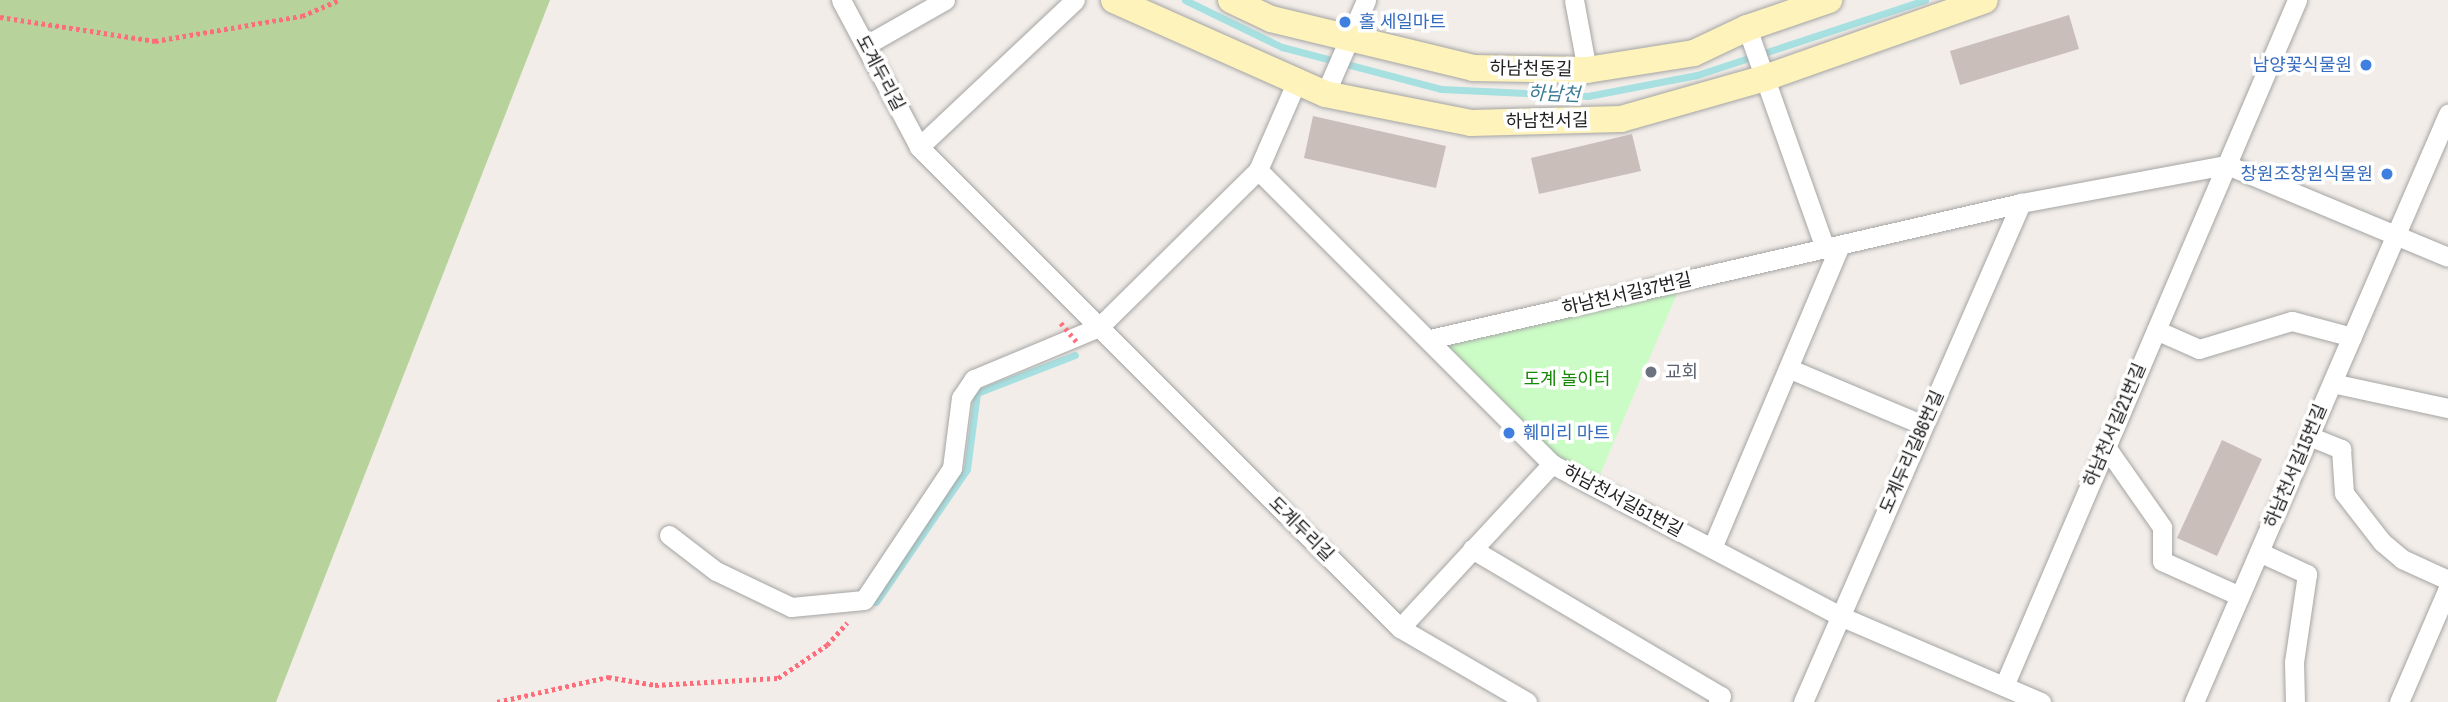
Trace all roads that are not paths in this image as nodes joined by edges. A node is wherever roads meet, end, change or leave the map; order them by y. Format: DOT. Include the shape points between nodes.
graph roads {
  1 [pos="841,0"];
  2 [pos="945,0"];
  3 [pos="1075,0"];
  4 [pos="1114,0"];
  5 [pos="1231,0"];
  6 [pos="1366,0"];
  7 [pos="1574,0"];
  8 [pos="1829,0"];
  9 [pos="1984,0"];
  10 [pos="2297,0"];
  11 [pos="1748,33"];
  12 [pos="1344,43"];
  13 [pos="866,45"];
  14 [pos="1587,70"];
  15 [pos="1764,73"];
  16 [pos="1296,83"];
  17 [pos="1327,86"];
  18 [pos="2448,114"];
  19 [pos="919,147"];
  20 [pos="2227,165"];
  21 [pos="1258,170"];
  22 [pos="2021,203"];
  23 [pos="2396,235"];
  24 [pos="1832,246"];
  25 [pos="2448,257"];
  26 [pos="1099,327"];
  27 [pos="2156,330"];
  28 [pos="2352,337"];
  29 [pos="1430,339"];
  30 [pos="1790,369"];
  31 [pos="2332,383"];
  32 [pos="2448,408"];
  33 [pos="1923,425"];
  34 [pos="2309,436"];
  35 [pos="2106,447"];
  36 [pos="1552,464"];
  37 [pos="668,535"];
  38 [pos="1712,548"];
  39 [pos="1472,549"];
  40 [pos="2259,552"];
  41 [pos="2448,580"];
  42 [pos="2448,588"];
  43 [pos="2240,596"];
  44 [pos="1840,615"];
  45 [pos="1401,628"];
  46 [pos="2004,686"];
  47 [pos="1527,702"];
  48 [pos="1718,702"];
  49 [pos="1803,702"];
  50 [pos="2041,702"];
  51 [pos="2194,702"];
  52 [pos="2295,702"];
  53 [pos="2399,702"];
  1 -- 13 [label="street, 도계두리길"];
  2 -- 13 [label="street"];
  3 -- 19 [label="street"];
  4 -- 16 [label="street, 하남천서길"];
  5 -- 12 [label="street, 하남천동길" via="1271,19"];
  6 -- 12 [label="street"];
  7 -- 14 [label="street"];
  8 -- 11 [label="street, 하남천동길"];
  9 -- 15 [label="street, 하남천서길"];
  10 -- 20 [label="street, 하남천서길21번길"];
  11 -- 14 [label="street, 하남천동길" via="1695,53"];
  11 -- 15 [label="street"];
  12 -- 14 [label="street, 하남천동길" via="1473,68"];
  12 -- 17 [label="street"];
  13 -- 19 [label="street, 도계두리길"];
  15 -- 17 [label="street, 하남천서길" via="1621,120 1471,123"];
  15 -- 24 [label="street"];
  16 -- 17 [label="street, 하남천서길"];
  16 -- 21 [label="street"];
  18 -- 23 [label="street, 하남천서길15번길"];
  19 -- 26 [label="street, 도계두리길"];
  20 -- 22 [label="street"];
  20 -- 23 [label="street"];
  20 -- 27 [label="street, 하남천서길21번길"];
  21 -- 26 [label="street"];
  21 -- 29 [label="street, 하남천서길51번길"];
  22 -- 24 [label="street"];
  22 -- 33 [label="street, 도계두리길86번길"];
  23 -- 25 [label="street"];
  23 -- 28 [label="street, 하남천서길15번길"];
  24 -- 29 [label="street, 하남천서길37번길"];
  24 -- 30 [label="street"];
  26 -- 37 [label="street" via="974,379 961,398 952,468 864,600 791,607 716,571"];
  26 -- 45 [label="street, 도계두리길"];
  27 -- 28 [label="street" via="2199,349 2292,321"];
  27 -- 35 [label="street, 하남천서길21번길"];
  28 -- 31 [label="street, 하남천서길15번길"];
  29 -- 36 [label="street, 하남천서길51번길"];
  30 -- 33 [label="street"];
  30 -- 38 [label="street"];
  31 -- 32 [label="street"];
  31 -- 34 [label="street, 하남천서길15번길"];
  33 -- 44 [label="street, 도계두리길86번길"];
  34 -- 40 [label="street, 하남천서길15번길"];
  34 -- 41 [label="street" via="2341,449 2344,493 2382,542 2402,559"];
  35 -- 43 [label="street" via="2162,527 2162,561"];
  35 -- 46 [label="street, 하남천서길21번길"];
  36 -- 38 [label="street, 하남천서길51번길"];
  36 -- 39 [label="street"];
  38 -- 44 [label="street, 하남천서길51번길"];
  39 -- 45 [label="street"];
  39 -- 48 [label="street" via="1721,696"];
  40 -- 43 [label="street, 하남천서길15번길"];
  40 -- 52 [label="street" via="2307,574 2294,662"];
  42 -- 53 [label="street"];
  43 -- 51 [label="street, 하남천서길15번길"];
  44 -- 46 [label="street, 하남천서길51번길"];
  44 -- 49 [label="street, 도계두리길86번길"];
  45 -- 47 [label="street, 도계두리길"];
  46 -- 50 [label="street, 하남천서길51번길"];
}
